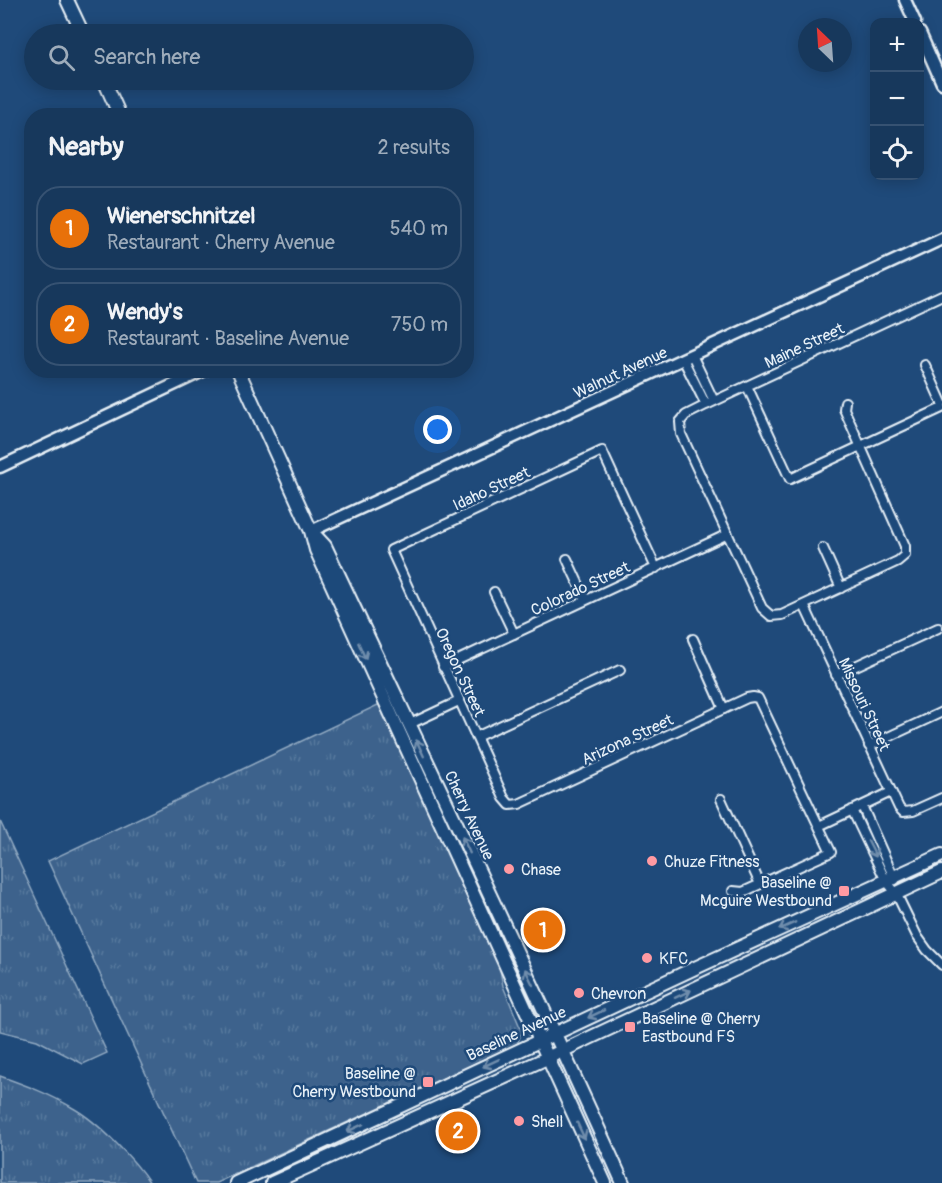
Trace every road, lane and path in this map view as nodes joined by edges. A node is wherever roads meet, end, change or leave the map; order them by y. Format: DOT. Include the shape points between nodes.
graph roads {
  1 [pos="67,0"];
  2 [pos="905,0"];
  3 [pos="913,18"];
  4 [pos="78,24"];
  5 [pos="924,42"];
  6 [pos="942,83"];
  7 [pos="108,90"];
  8 [pos="116,108"];
  9 [pos="942,238"];
  10 [pos="942,295"];
  11 [pos="688,357"];
  12 [pos="925,365"];
  13 [pos="188,378"];
  14 [pos="242,378"];
  15 [pos="747,386"];
  16 [pos="714,401"];
  17 [pos="845,402"];
  18 [pos="942,403"];
  19 [pos="705,405"];
  20 [pos="942,408"];
  21 [pos="860,447"];
  22 [pos="0,467"];
  23 [pos="311,531"];
  24 [pos="728,534"];
  25 [pos="823,548"];
  26 [pos="391,550"];
  27 [pos="567,559"];
  28 [pos="656,568"];
  29 [pos="841,588"];
  30 [pos="494,592"];
  31 [pos="586,600"];
  32 [pos="804,605"];
  33 [pos="938,628"];
  34 [pos="514,634"];
  35 [pos="693,639"];
  36 [pos="443,667"];
  37 [pos="620,670"];
  38 [pos="837,675"];
  39 [pos="459,701"];
  40 [pos="724,709"];
  41 [pos="942,712"];
  42 [pos="410,724"];
  43 [pos="476,737"];
  44 [pos="869,746"];
  45 [pos="891,792"];
  46 [pos="942,798"];
  47 [pos="721,799"];
  48 [pos="510,805"];
  49 [pos="852,810"];
  50 [pos="864,810"];
  51 [pos="819,826"];
  52 [pos="942,855"];
  53 [pos="942,872"];
  54 [pos="890,880"];
  55 [pos="760,884"];
  56 [pos="733,891"];
  57 [pos="896,893"];
  58 [pos="942,965"];
  59 [pos="556,1033"];
  60 [pos="539,1041"];
  61 [pos="564,1050"];
  62 [pos="547,1058"];
  63 [pos="236,1183"];
  64 [pos="272,1183"];
  65 [pos="605,1183"];
  66 [pos="622,1183"];
  1 -- 4 [label="main road"];
  2 -- 3 [label="street"];
  5 -- 6 [label="street"];
  7 -- 8 [label="main road"];
  9 -- 11 [label="street, Walnut Avenue"];
  10 -- 15 [label="street, Maine Street"];
  11 -- 16 [label="street"];
  11 -- 19 [label="street"];
  11 -- 23 [label="street, Walnut Avenue"];
  12 -- 18 [label="street"];
  13 -- 22 [label="street"];
  14 -- 23 [label="main road, Cherry Avenue"];
  15 -- 16 [label="street, Maine Street"];
  15 -- 21 [label="street" via="790,479"];
  16 -- 19 [label="street, Maine Street"];
  17 -- 21 [label="street" via="844,409"];
  19 -- 24 [label="street, Maine Street" via="680,422 681,434"];
  20 -- 21 [label="street"];
  21 -- 29 [label="street" via="906,555"];
  23 -- 42 [label="main road, Cherry Avenue" via="324,546"];
  23 -- 60 [label="main road, Cherry Avenue, one-way" via="316,550"];
  24 -- 28 [label="street, Colorado Street"];
  24 -- 32 [label="street" via="762,608 771,616 778,616"];
  25 -- 29 [label="street"];
  26 -- 28 [label="street, Idaho Street" via="603,451"];
  26 -- 36 [label="street, Oregon Street"];
  27 -- 31 [label="street"];
  28 -- 31 [label="street, Colorado Street"];
  29 -- 32 [label="street"];
  30 -- 34 [label="street"];
  31 -- 34 [label="street, Colorado Street"];
  32 -- 38 [label="street, Missouri Street"];
  33 -- 38 [label="street"];
  34 -- 36 [label="street, Colorado Street"];
  35 -- 40 [label="street"];
  36 -- 39 [label="street, Oregon Street"];
  37 -- 43 [label="street"];
  38 -- 44 [label="street, Missouri Street"];
  39 -- 42 [label="street"];
  39 -- 43 [label="street, Oregon Street"];
  40 -- 48 [label="street, Arizona Street"];
  40 -- 51 [label="street, Arizona Street" via="747,698 756,697 762,703"];
  41 -- 44 [label="street"];
  59 -- 42 [label="main road, Cherry Avenue, one-way"];
  43 -- 48 [label="street, Oregon Street"];
  44 -- 45 [label="street, Missouri Street"];
  45 -- 46 [label="street, Missouri Street" via="903,812"];
  45 -- 50 [label="street"];
  47 -- 55 [label="street"];
  49 -- 50 [label="street"];
  49 -- 51 [label="street"];
  49 -- 54 [label="street, one-way"];
  50 -- 54 [label="street"];
  51 -- 55 [label="street" via="831,852"];
  52 -- 54 [label="main road, Baseline Avenue"];
  53 -- 57 [label="main road"];
  54 -- 57 [label="street"];
  54 -- 59 [label="main road, Baseline Avenue, one-way"];
  55 -- 56 [label="street" via="743,892"];
  57 -- 58 [label="street" via="917,936"];
  61 -- 57 [label="main road, one-way"];
  59 -- 60 [label="main road, Baseline Avenue"];
  59 -- 61 [label="main road, Cherry Avenue"];
  60 -- 62 [label="main road, Cherry Avenue"];
  60 -- 63 [label="main road, Baseline Avenue, one-way"];
  61 -- 62 [label="main road"];
  61 -- 66 [label="main road, Cherry Avenue"];
  62 -- 64 [label="main road"];
  62 -- 65 [label="main road, Cherry Avenue, one-way"];
}
